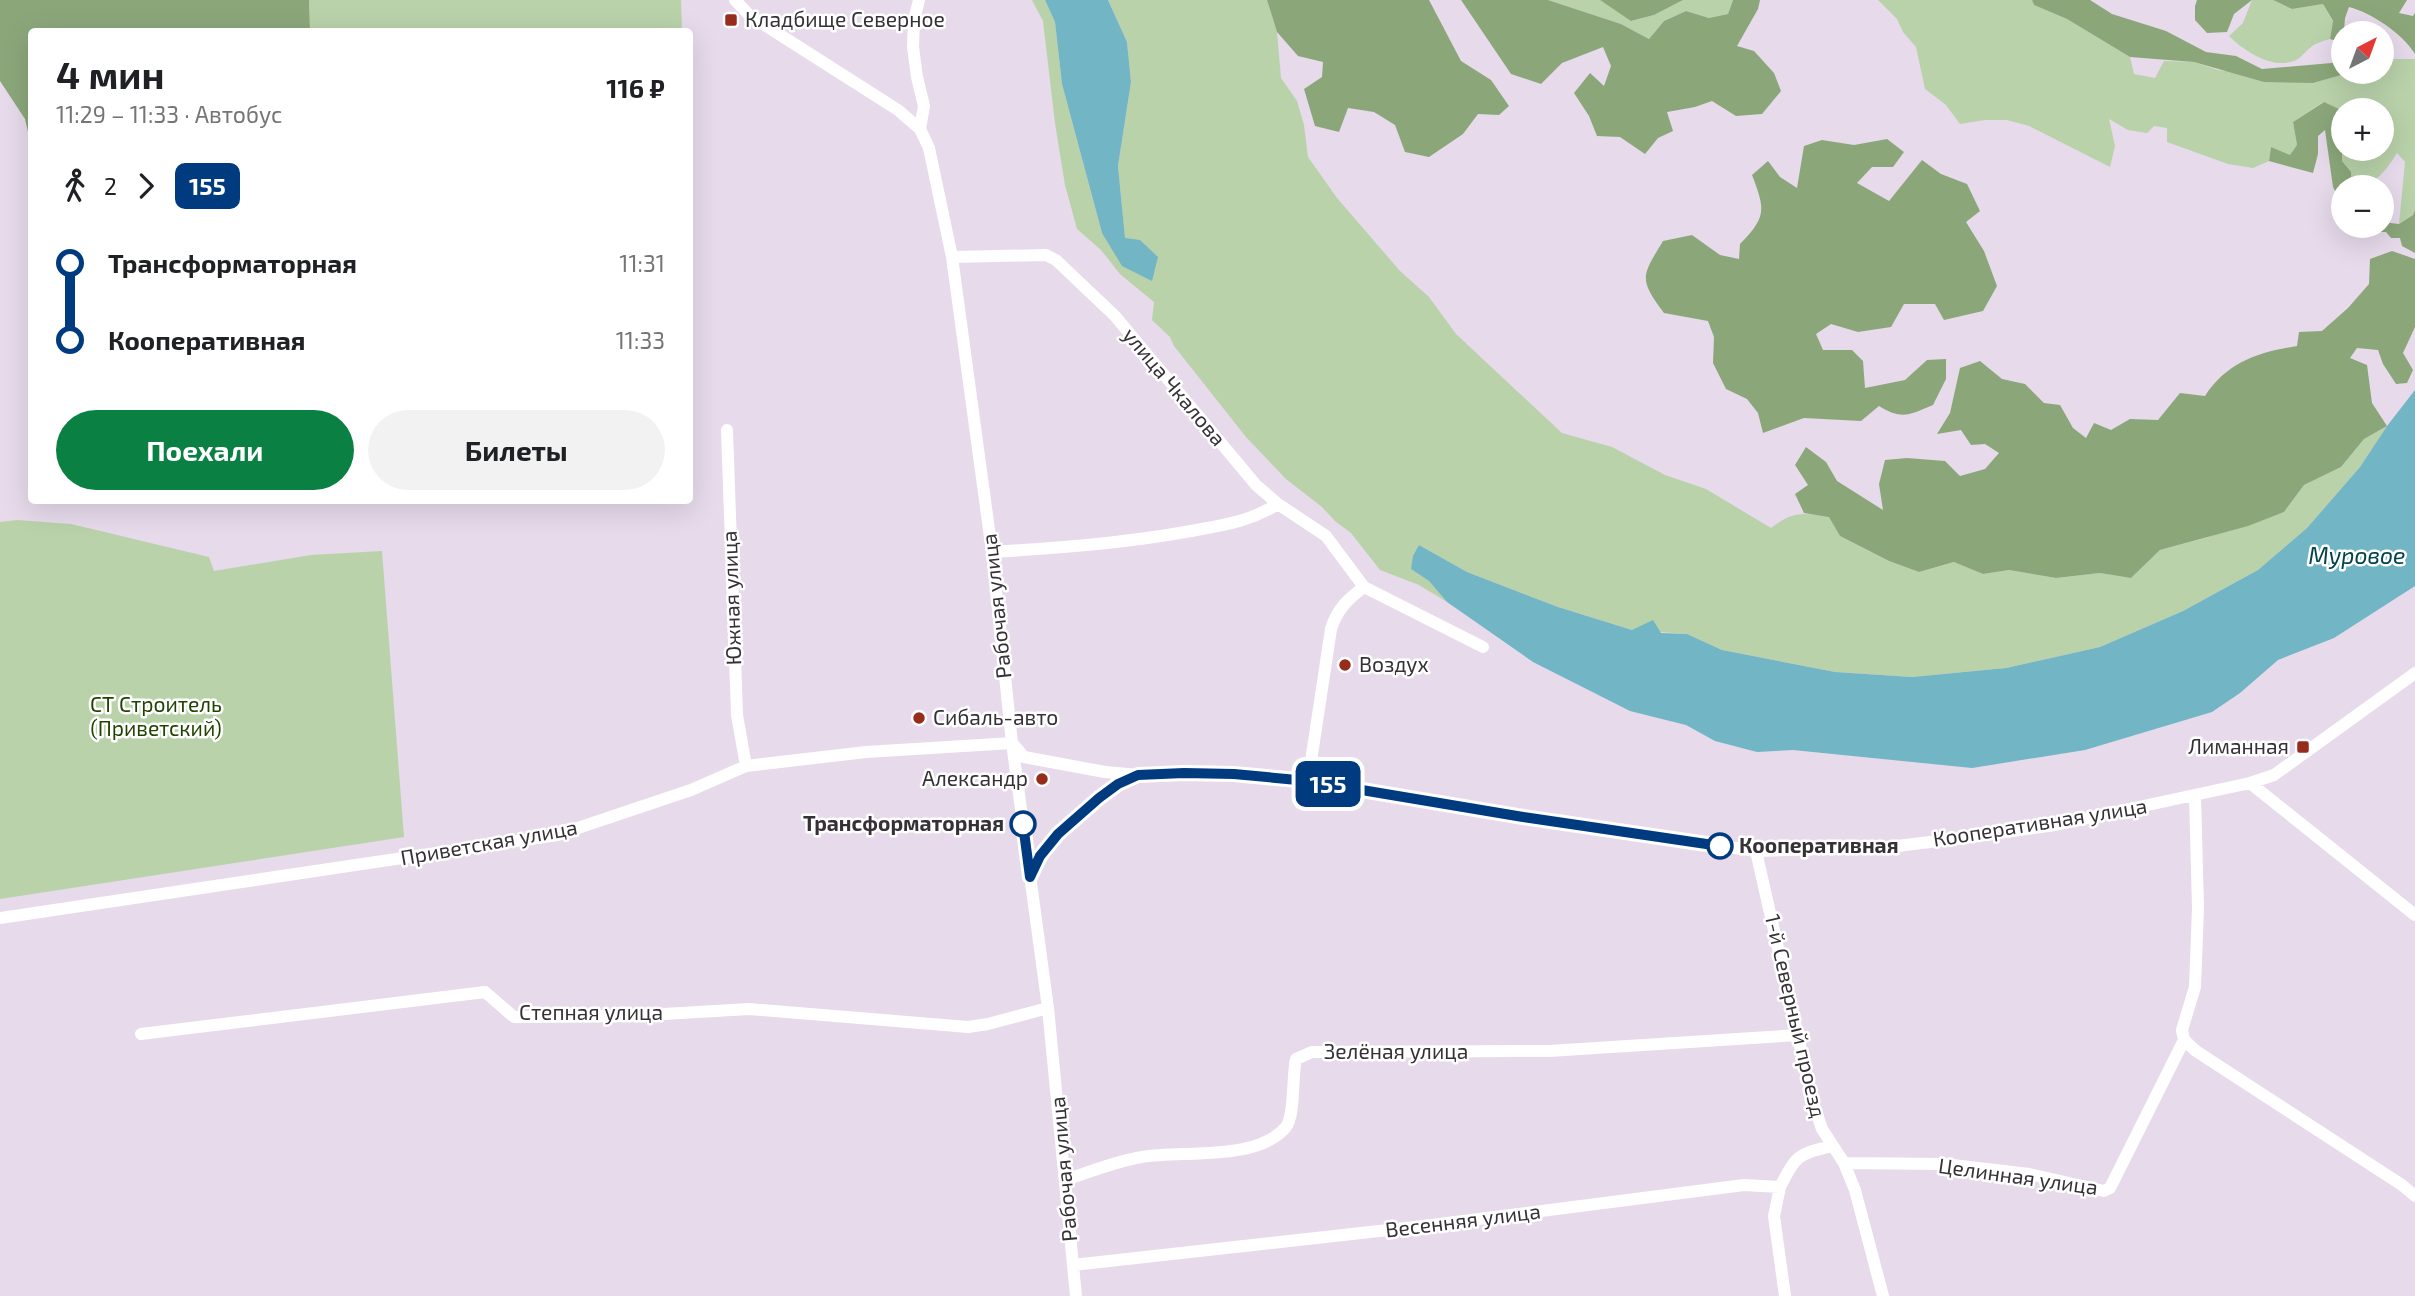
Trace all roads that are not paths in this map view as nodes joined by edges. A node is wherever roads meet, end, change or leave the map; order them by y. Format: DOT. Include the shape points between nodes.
graph roads {
  1 [pos="735,0"];
  2 [pos="919,0"];
  3 [pos="920,129"];
  4 [pos="952,257"];
  5 [pos="727,430"];
  6 [pos="1278,504"];
  7 [pos="992,552"];
  8 [pos="1364,587"];
  9 [pos="1483,648"];
  10 [pos="2415,673"];
  11 [pos="1012,743"];
  12 [pos="746,766"];
  13 [pos="1138,775"];
  14 [pos="1308,781"];
  15 [pos="2250,783"];
  16 [pos="2195,796"];
  17 [pos="1756,851"];
  18 [pos="1030,877"];
  19 [pos="2415,915"];
  20 [pos="0,918"];
  21 [pos="1048,1008"];
  22 [pos="141,1034"];
  23 [pos="1798,1035"];
  24 [pos="2184,1040"];
  25 [pos="1833,1146"];
  26 [pos="1844,1163"];
  27 [pos="1065,1180"];
  28 [pos="1780,1187"];
  29 [pos="2415,1196"];
  30 [pos="1073,1265"];
  31 [pos="1076,1296"];
  32 [pos="1785,1296"];
  33 [pos="1883,1296"];
  1 -- 3 [label="street" via="749,15 898,110"];
  2 -- 3 [label="street, Рабочая улица" via="913,47 924,106"];
  3 -- 4 [label="street, Рабочая улица" via="929,148"];
  4 -- 6 [label="street, улица Чкалова" via="1046,255 1056,260 1115,316 1256,485"];
  4 -- 7 [label="street, Рабочая улица"];
  5 -- 12 [label="street, Южная улица" via="737,715"];
  6 -- 7 [label="street" via="1259,516 1153,538"];
  6 -- 8 [label="street, улица Чкалова" via="1326,536"];
  7 -- 11 [label="street, Рабочая улица"];
  8 -- 9 [label="street, улица Чкалова"];
  8 -- 14 [label="street" via="1335,614"];
  10 -- 15 [label="street, Кооперативная улица" via="2274,775"];
  11 -- 12 [label="street, Приветская улица" via="866,752"];
  11 -- 13 [label="street, Кооперативная улица" via="1024,757"];
  11 -- 18 [label="street, Рабочая улица"];
  12 -- 20 [label="street, Приветская улица" via="691,790 557,835"];
  13 -- 14 [label="street, Кооперативная улица" via="1234,774"];
  13 -- 18 [label="street" via="1099,798 1058,834"];
  14 -- 17 [label="street, Кооперативная улица"];
  15 -- 16 [label="street, Кооперативная улица"];
  15 -- 19 [label="street"];
  16 -- 17 [label="street, Кооперативная улица" via="2055,825 1963,838 1889,847"];
  16 -- 24 [label="street, Целинная улица" via="2195,987 2182,1030"];
  17 -- 23 [label="street, 1-й Северный проезд"];
  18 -- 21 [label="street, Рабочая улица"];
  21 -- 22 [label="street, Степная улица" via="968,1027 749,1009 514,1017 485,992"];
  21 -- 27 [label="street, Рабочая улица"];
  23 -- 25 [label="street, 1-й Северный проезд" via="1813,1103"];
  23 -- 27 [label="street, Зелёная улица" via="1549,1051 1312,1052 1296,1059 1287,1125 1267,1142 1241,1149 1142,1157"];
  24 -- 26 [label="street, Целинная улица" via="2110,1188 2104,1191 2029,1174 1944,1164"];
  24 -- 29 [label="street"];
  25 -- 26 [label="street, 1-й Северный проезд"];
  25 -- 28 [label="street" via="1803,1153"];
  26 -- 33 [label="street, 1-й Северный проезд"];
  27 -- 30 [label="street, Рабочая улица"];
  28 -- 30 [label="street, Весенняя улица" via="1744,1185"];
  28 -- 32 [label="street" via="1774,1216"];
  30 -- 31 [label="street, Рабочая улица"];
}
